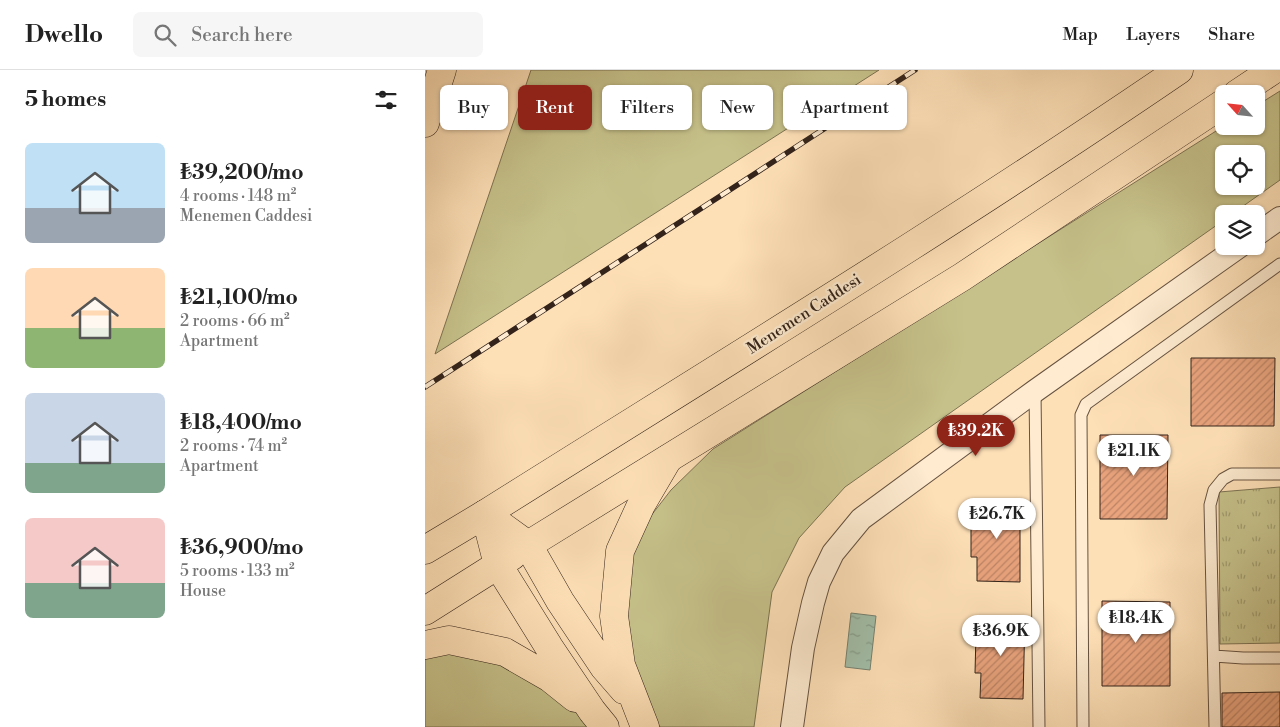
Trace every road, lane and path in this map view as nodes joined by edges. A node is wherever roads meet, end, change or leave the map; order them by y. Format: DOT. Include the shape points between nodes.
graph roads {
  1 [pos="442,70"];
  2 [pos="1179,70"];
  3 [pos="1273,70"];
  4 [pos="1250,85"];
  5 [pos="1215,109"];
  6 [pos="425,123"];
  7 [pos="1280,218"];
  8 [pos="1265,229"];
  9 [pos="1227,255"];
  10 [pos="1280,264"];
  11 [pos="1035,391"];
  12 [pos="668,459"];
  13 [pos="1280,474"];
  14 [pos="485,514"];
  15 [pos="528,545"];
  16 [pos="425,550"];
  17 [pos="498,565"];
  18 [pos="425,611"];
  19 [pos="425,645"];
  20 [pos="1214,656"];
  21 [pos="1280,658"];
  22 [pos="635,702"];
  23 [pos="598,719"];
  24 [pos="645,727"];
  25 [pos="792,727"];
  26 [pos="1039,727"];
  27 [pos="1083,727"];
  28 [pos="1215,727"];
  1 -- 6 [label="main road"];
  2 -- 14 [label="main road, Menemen Caddesi" via="1090,131"];
  3 -- 4 [label="main road"];
  5 -- 12 [label="main road" via="962,277"];
  7 -- 8 [label="street"];
  9 -- 11 [label="street"];
  10 -- 27 [label="lane" via="1086,404 1081,416"];
  11 -- 25 [label="street" via="861,518 833,552 813,603"];
  11 -- 26 [label="lane"];
  12 -- 15 [label="main road"];
  12 -- 22 [label="main road" via="641,505 620,551 614,616 621,665"];
  13 -- 20 [label="lane" via="1232,474 1214,490 1210,504"];
  14 -- 15 [label="main road"];
  14 -- 16 [label="main road, Menemen Caddesi"];
  14 -- 17 [label="main road"];
  15 -- 17 [label="main road"];
  15 -- 22 [label="main road" via="604,667"];
  17 -- 18 [label="main road"];
  17 -- 23 [label="main road"];
  19 -- 23 [label="main road" via="449,640 505,652 550,678"];
  20 -- 21 [label="lane"];
  20 -- 28 [label="lane"];
  22 -- 24 [label="main road"];
}
